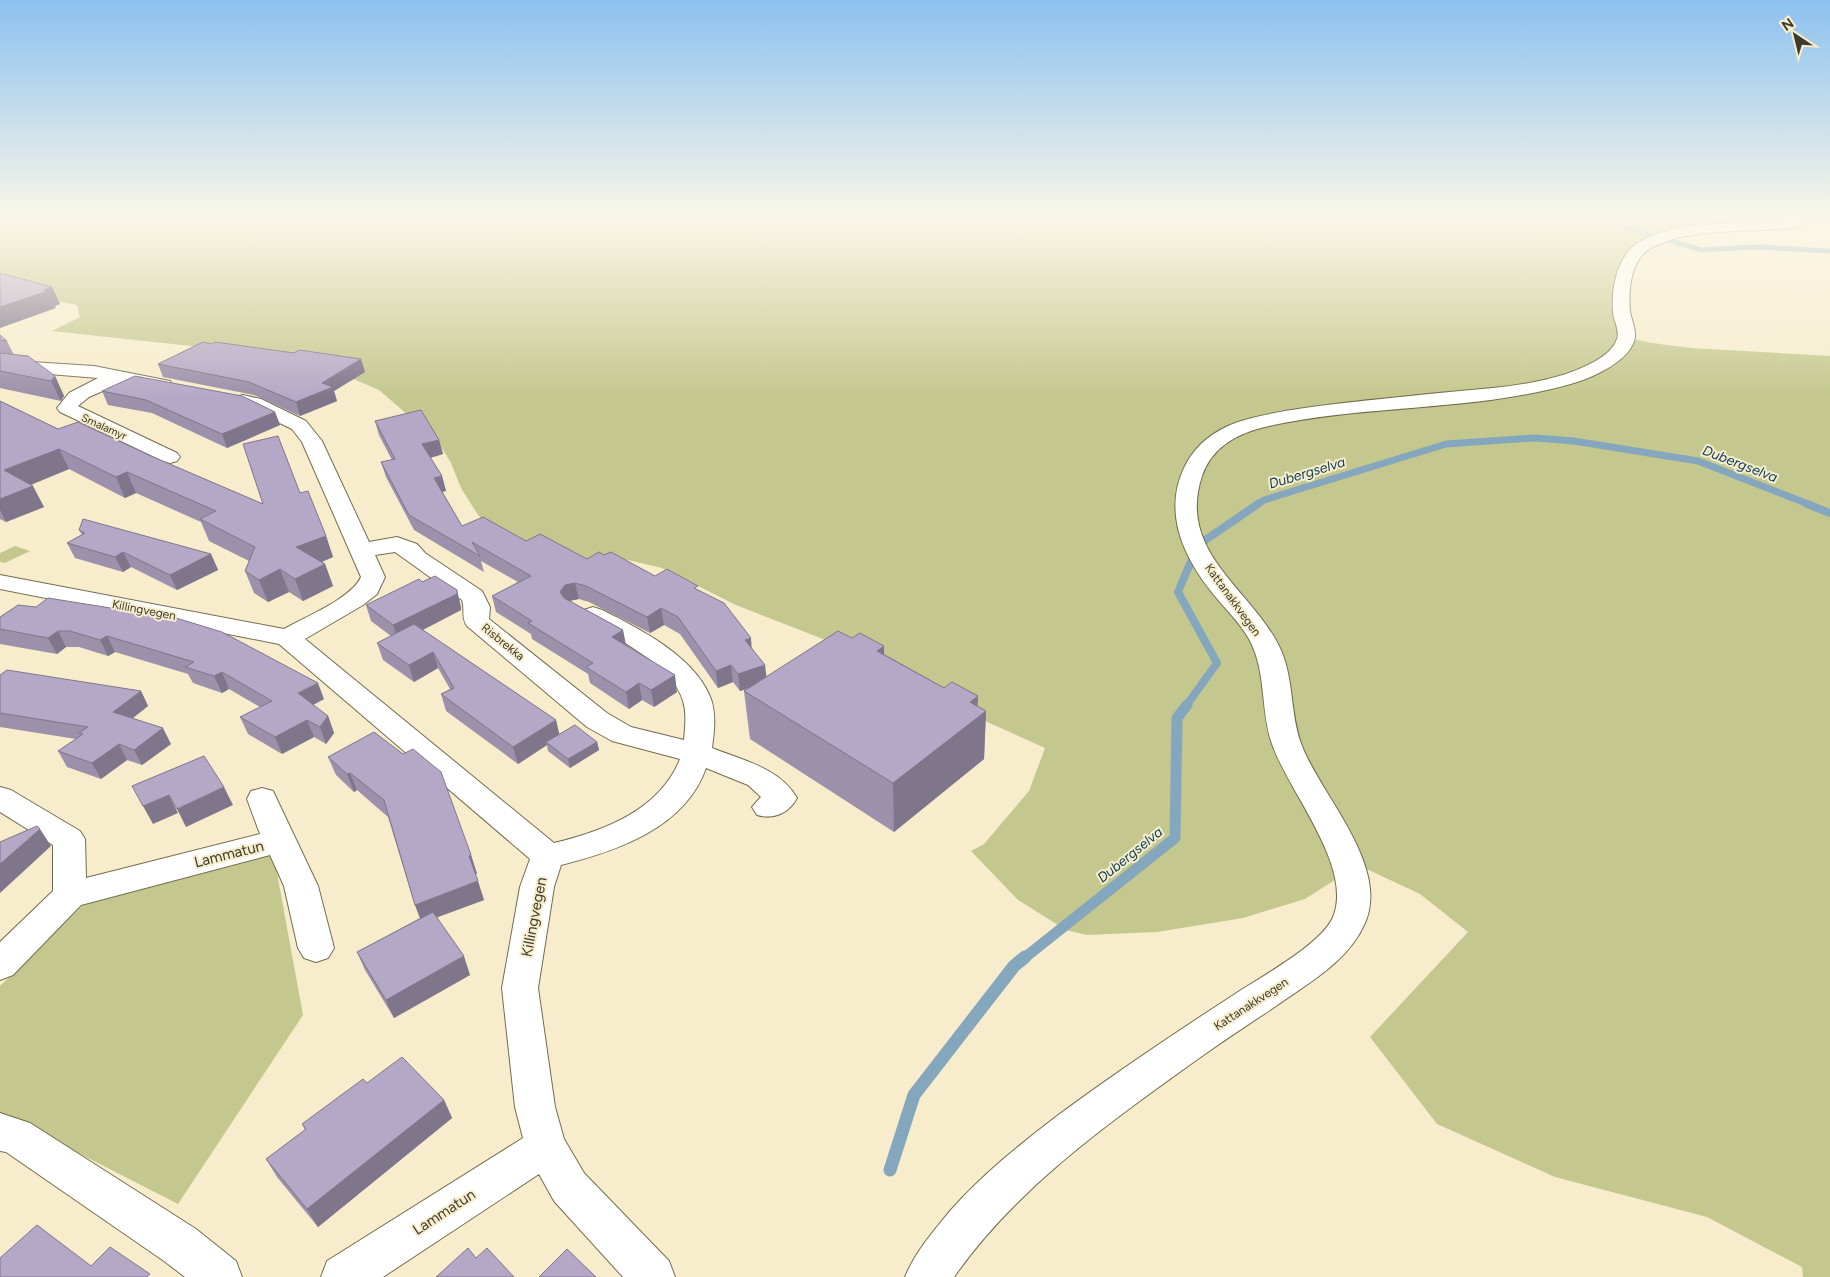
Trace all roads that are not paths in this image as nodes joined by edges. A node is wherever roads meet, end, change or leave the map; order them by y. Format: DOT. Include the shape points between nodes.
graph roads {
  1 [pos="1624,280"];
  2 [pos="0,365"];
  3 [pos="118,377"];
  4 [pos="176,388"];
  5 [pos="225,398"];
  6 [pos="170,457"];
  7 [pos="362,551"];
  8 [pos="0,582"];
  9 [pos="578,608"];
  10 [pos="288,638"];
  11 [pos="697,753"];
  12 [pos="0,798"];
  13 [pos="262,800"];
  14 [pos="768,807"];
  15 [pos="279,841"];
  16 [pos="548,856"];
  17 [pos="70,895"];
  18 [pos="316,948"];
  19 [pos="0,966"];
  20 [pos="0,1132"];
  21 [pos="546,1146"];
  22 [pos="220,1277"];
  23 [pos="343,1277"];
  24 [pos="653,1277"];
  25 [pos="927,1277"];
  1 -- 25 [label="street, Kattanakkvegen" via="1622,316 1625,340 1611,358 1592,371 1499,393 1268,420 1242,427 1211,444 1198,460 1186,506 1187,522 1211,574 1247,616 1265,644 1271,659 1281,726 1288,746 1329,822 1352,878 1354,893 1350,918 1332,945 1316,958 1143,1076 1025,1166 982,1207"];
  2 -- 3 [label="street" via="94,372"];
  3 -- 4 [label="street"];
  3 -- 6 [label="street, Smalamyr" via="83,394 70,402 67,408"];
  5 -- 7 [label="street" via="254,403 299,425 312,441"];
  7 -- 10 [label="street" via="373,577 368,589"];
  7 -- 11 [label="street, Risbrekka" via="397,544 408,549 473,596 477,607 476,621 597,720 622,734"];
  8 -- 10 [label="street, Killingvegen"];
  9 -- 11 [label="street" via="616,627 671,662 696,696 700,719"];
  10 -- 16 [label="street, Killingvegen"];
  11 -- 14 [label="street, Risbrekka" via="759,778 782,798"];
  11 -- 16 [label="street" via="687,780 660,810 634,827 597,844"];
  12 -- 17 [label="street" via="69,839"];
  13 -- 15 [label="street"];
  15 -- 17 [label="street, Lammatun"];
  15 -- 18 [label="street, Lammatun" via="301,886"];
  16 -- 21 [label="street, Killingvegen" via="537,887 520,988 535,1107"];
  17 -- 19 [label="street"];
  20 -- 22 [label="street" via="16,1136 180,1245"];
  21 -- 23 [label="street, Lammatun"];
  21 -- 24 [label="street, Killingvegen" via="569,1187"];
}
